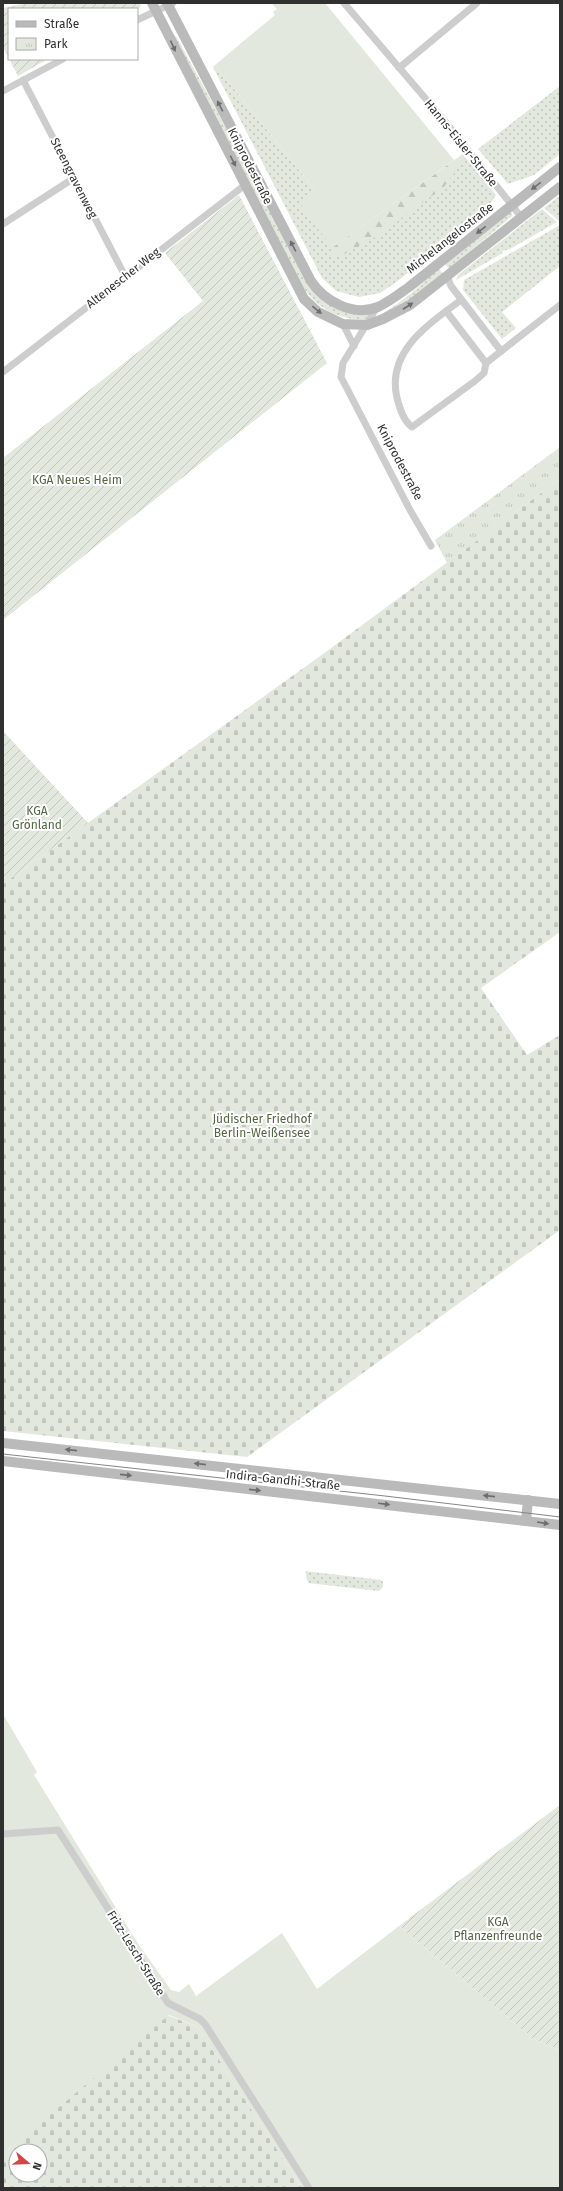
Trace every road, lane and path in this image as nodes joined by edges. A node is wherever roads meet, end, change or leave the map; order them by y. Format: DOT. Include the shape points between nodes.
graph roads {
  1 [pos="344,3"];
  2 [pos="477,3"];
  3 [pos="170,4"];
  4 [pos="154,7"];
  5 [pos="138,19"];
  6 [pos="61,60"];
  7 [pos="399,68"];
  8 [pos="23,80"];
  9 [pos="3,91"];
  10 [pos="560,167"];
  11 [pos="74,178"];
  12 [pos="245,185"];
  13 [pos="560,187"];
  14 [pos="512,205"];
  15 [pos="522,218"];
  16 [pos="3,224"];
  17 [pos="125,276"];
  18 [pos="447,276"];
  19 [pos="461,300"];
  20 [pos="560,305"];
  21 [pos="377,307"];
  22 [pos="446,311"];
  23 [pos="343,324"];
  24 [pos="367,325"];
  25 [pos="354,346"];
  26 [pos="501,351"];
  27 [pos="486,363"];
  28 [pos="3,372"];
  29 [pos="431,546"];
  30 [pos="3,1443"];
  31 [pos="3,1462"];
  32 [pos="528,1500"];
  33 [pos="560,1504"];
  34 [pos="526,1520"];
  35 [pos="560,1525"];
  36 [pos="3,1834"];
  37 [pos="309,2188"];
  1 -- 7 [label="street, Hanns-Eisler-Straße"];
  2 -- 7 [label="street"];
  3 -- 4 [label="street"];
  21 -- 3 [label="main road, Kniprodestraße, one-way" via="348,308 337,304 321,294 311,281"];
  4 -- 5 [label="street"];
  4 -- 12 [label="main road, Kniprodestraße, one-way"];
  6 -- 8 [label="street"];
  7 -- 14 [label="street, Hanns-Eisler-Straße"];
  8 -- 9 [label="street"];
  8 -- 11 [label="street, Steengravenweg"];
  10 -- 14 [label="main road, Michelangelostraße, one-way"];
  11 -- 16 [label="street"];
  11 -- 17 [label="street, Steengravenweg"];
  12 -- 17 [label="street, Altenescher Weg"];
  12 -- 23 [label="main road, Kniprodestraße, one-way" via="304,299 324,315"];
  13 -- 15 [label="main road"];
  14 -- 15 [label="street, Hanns-Eisler-Straße"];
  14 -- 21 [label="main road, Michelangelostraße, one-way" via="409,287"];
  15 -- 18 [label="main road"];
  17 -- 28 [label="street, Altenescher Weg"];
  18 -- 19 [label="street"];
  24 -- 18 [label="main road, one-way" via="410,305"];
  19 -- 22 [label="street"];
  19 -- 26 [label="street"];
  20 -- 26 [label="street"];
  21 -- 24 [label="street, Kniprodestraße"];
  22 -- 27 [label="street"];
  22 -- 27 [label="street" via="413,338 397,370 396,395 401,413 409,425 416,426 475,381 484,373"];
  23 -- 24 [label="main road, Kniprodestraße"];
  23 -- 25 [label="street"];
  24 -- 25 [label="street, Kniprodestraße"];
  25 -- 29 [label="street, Kniprodestraße" via="343,363 341,376"];
  26 -- 27 [label="street"];
  32 -- 30 [label="main road, Indira-Gandhi-Straße, one-way"];
  31 -- 34 [label="main road, Indira-Gandhi-Straße, one-way"];
  32 -- 33 [label="main road, Indira-Gandhi-Straße"];
  32 -- 34 [label="main road"];
  34 -- 35 [label="main road, Indira-Gandhi-Straße, one-way"];
  36 -- 37 [label="street, Fritz-Lesch-Straße" via="58,1830 168,2003 205,2024"];
}
